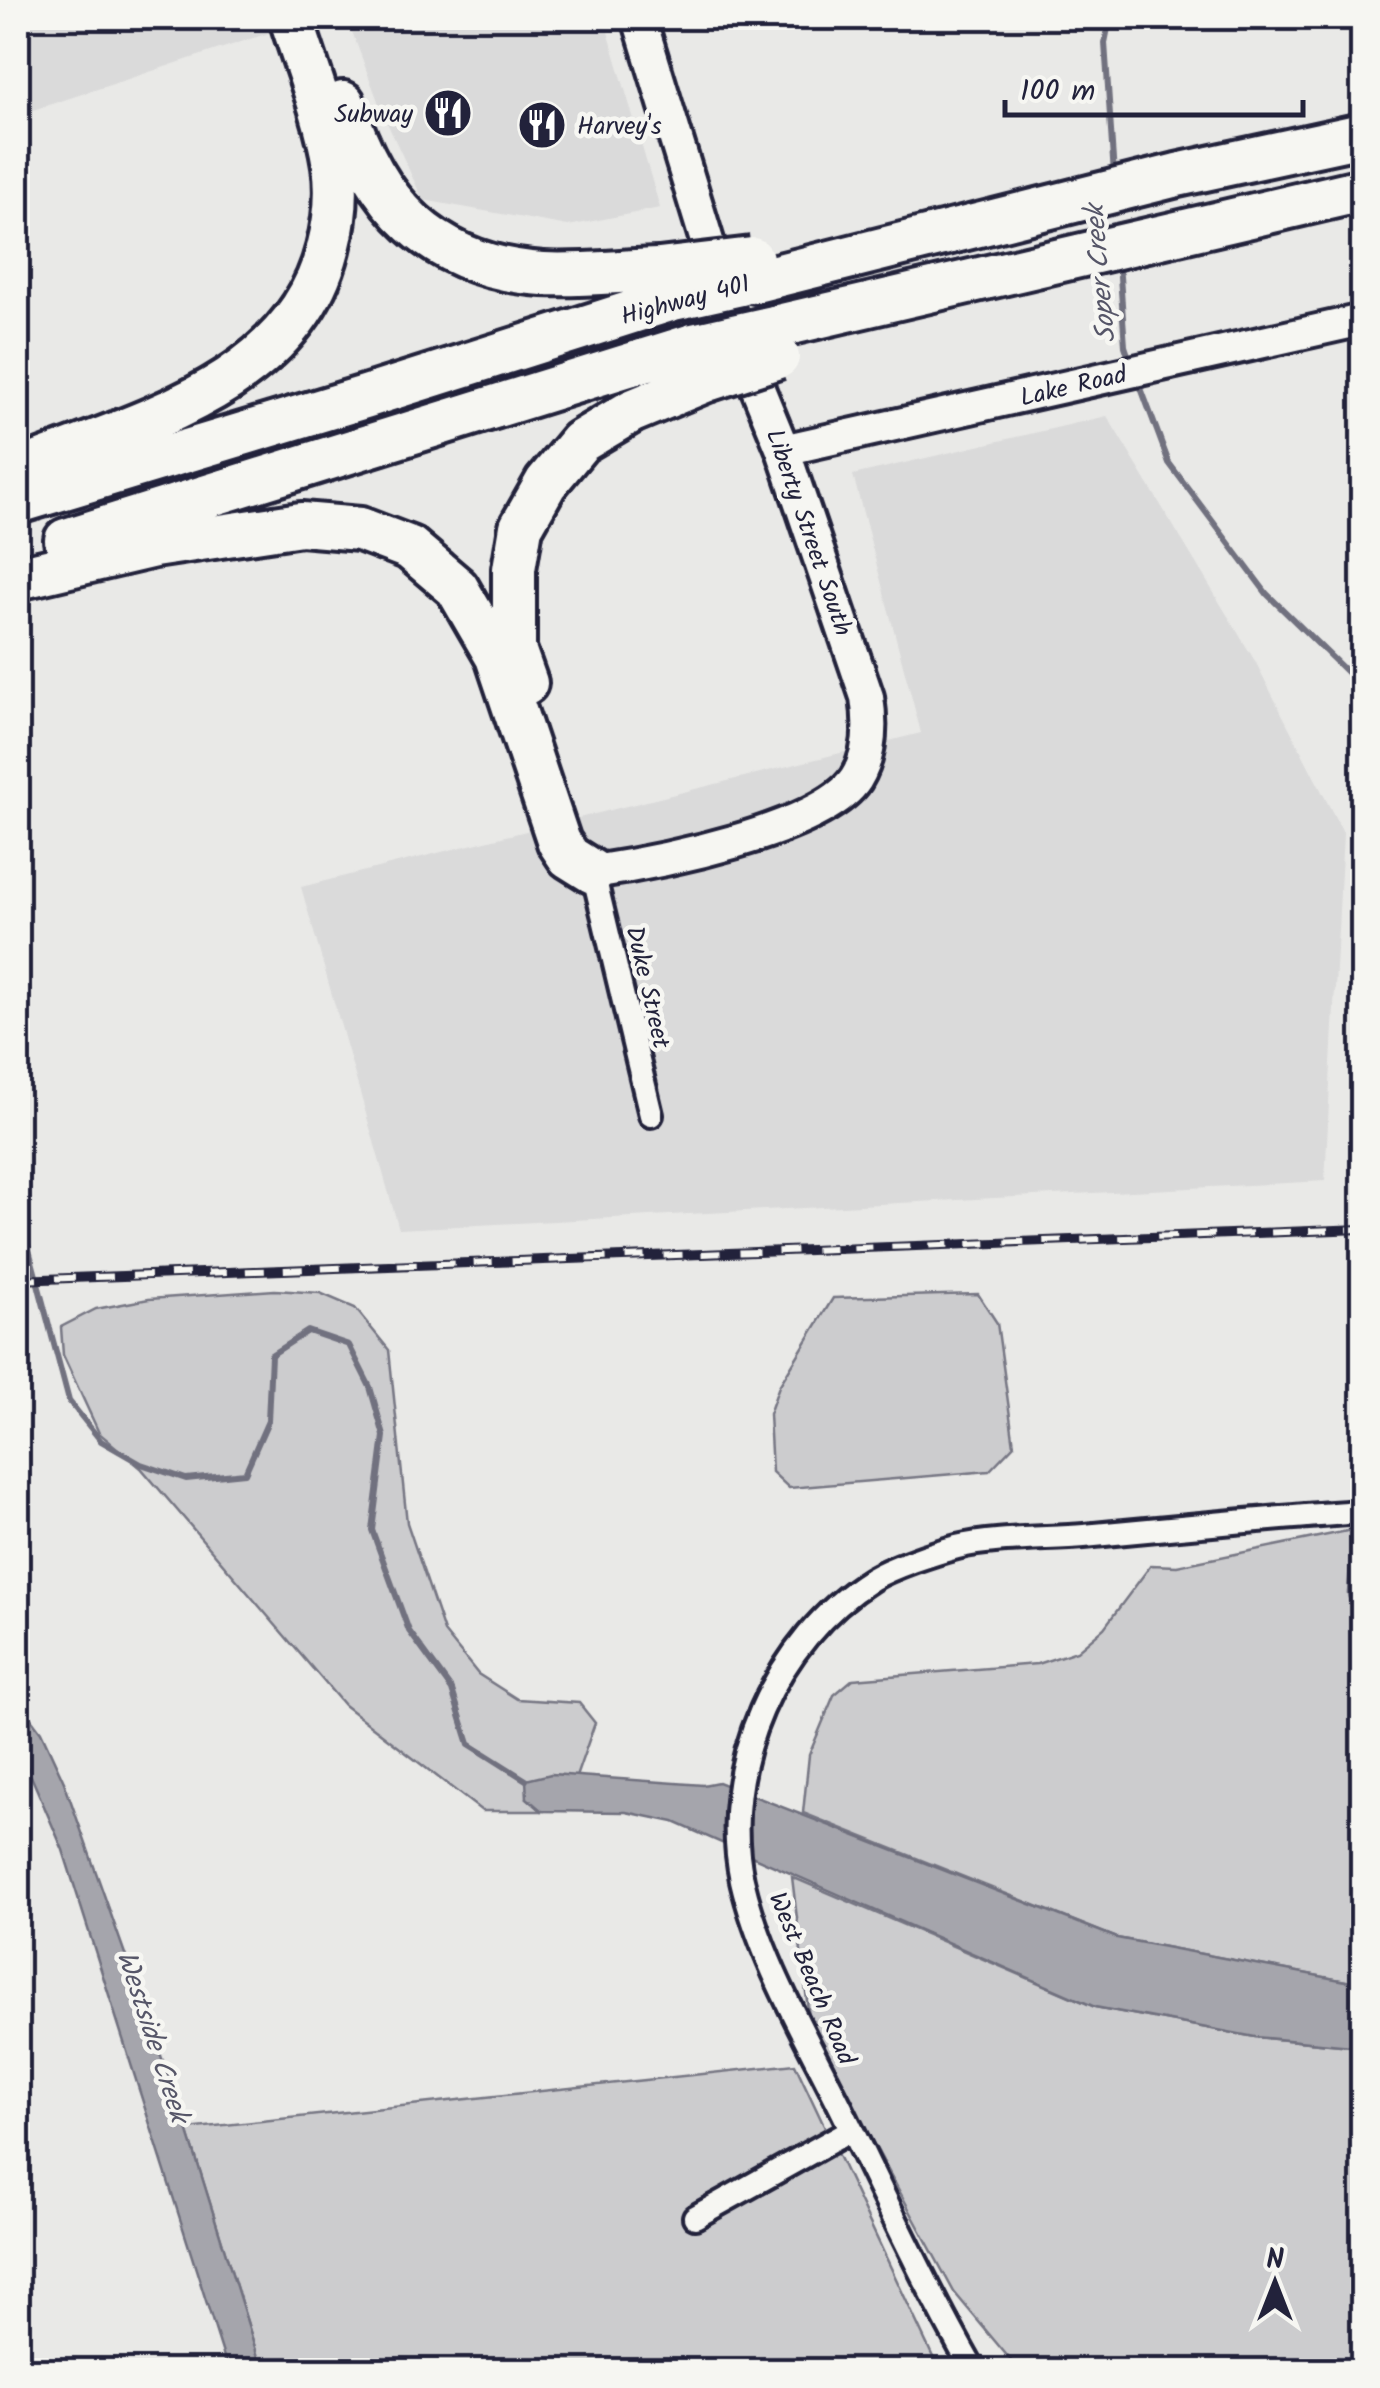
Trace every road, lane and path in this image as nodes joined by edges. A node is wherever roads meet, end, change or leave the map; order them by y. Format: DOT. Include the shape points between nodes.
graph roads {
  1 [pos="292,18"];
  2 [pos="316,18"];
  3 [pos="638,18"];
  4 [pos="1362,134"];
  5 [pos="1362,190"];
  6 [pos="666,284"];
  7 [pos="1362,320"];
  8 [pos="700,363"];
  9 [pos="783,450"];
  10 [pos="18,470"];
  11 [pos="18,502"];
  12 [pos="18,555"];
  13 [pos="18,578"];
  14 [pos="593,872"];
  15 [pos="651,1116"];
  16 [pos="1362,1512"];
  17 [pos="852,2130"];
  18 [pos="695,2217"];
  19 [pos="973,2370"];
  1 -- 10 [label="highway" via="328,136 336,200 325,262 296,319 276,344 223,383"];
  2 -- 6 [label="highway" via="364,163 424,233 508,269"];
  3 -- 9 [label="main road, Liberty Street South" via="735,334"];
  4 -- 6 [label="highway, bridge" via="1085,197 1016,200 754,270"];
  5 -- 8 [label="highway, bridge" via="1050,262"];
  6 -- 11 [label="highway, Highway 401" via="365,397"];
  7 -- 9 [label="street, Lake Road"];
  8 -- 12 [label="highway, Highway 401"];
  8 -- 14 [label="highway" via="580,442 521,527 514,648"];
  9 -- 14 [label="main road, Liberty Street South" via="867,697 871,725 857,778 822,807 742,840"];
  13 -- 14 [label="highway" via="154,546 301,524 360,528 410,548 457,588 497,656 559,842"];
  14 -- 15 [label="street, Duke Street"];
  16 -- 17 [label="street, West Beach Road" via="958,1547 874,1578 827,1614 787,1663 760,1713 743,1769 737,1823 742,1879 763,1942"];
  17 -- 18 [label="street"];
  17 -- 19 [label="street, West Beach Road"];
}
